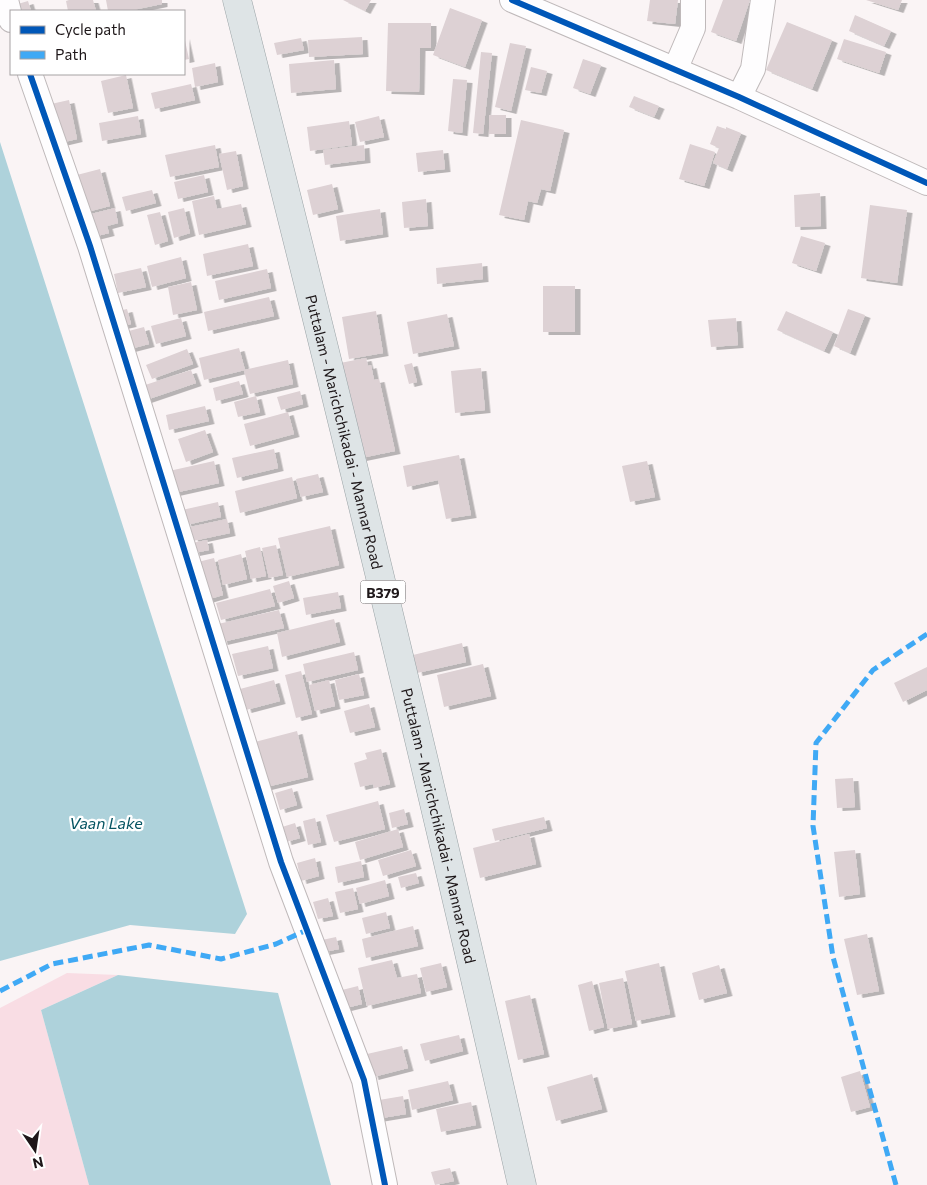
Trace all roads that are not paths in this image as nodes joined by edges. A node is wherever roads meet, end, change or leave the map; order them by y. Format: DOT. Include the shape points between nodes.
graph roads {
  1 [pos="6,0"];
  2 [pos="237,0"];
  3 [pos="693,0"];
  4 [pos="763,0"];
  5 [pos="515,1"];
  6 [pos="10,16"];
  7 [pos="675,70"];
  8 [pos="30,75"];
  9 [pos="739,97"];
  10 [pos="927,183"];
  11 [pos="386,1185"];
  12 [pos="522,1185"];
  1 -- 6 [label="street"];
  2 -- 12 [label="main road, Puttalam - Marichchikadai - Mannar Road / B379" via="479,992"];
  3 -- 7 [label="street" via="693,28"];
  4 -- 9 [label="street" via="753,69"];
  5 -- 7 [label="street"];
  7 -- 9 [label="street"];
  8 -- 11 [label="street" via="90,246 280,862 364,1080"];
  9 -- 10 [label="street"];
}
